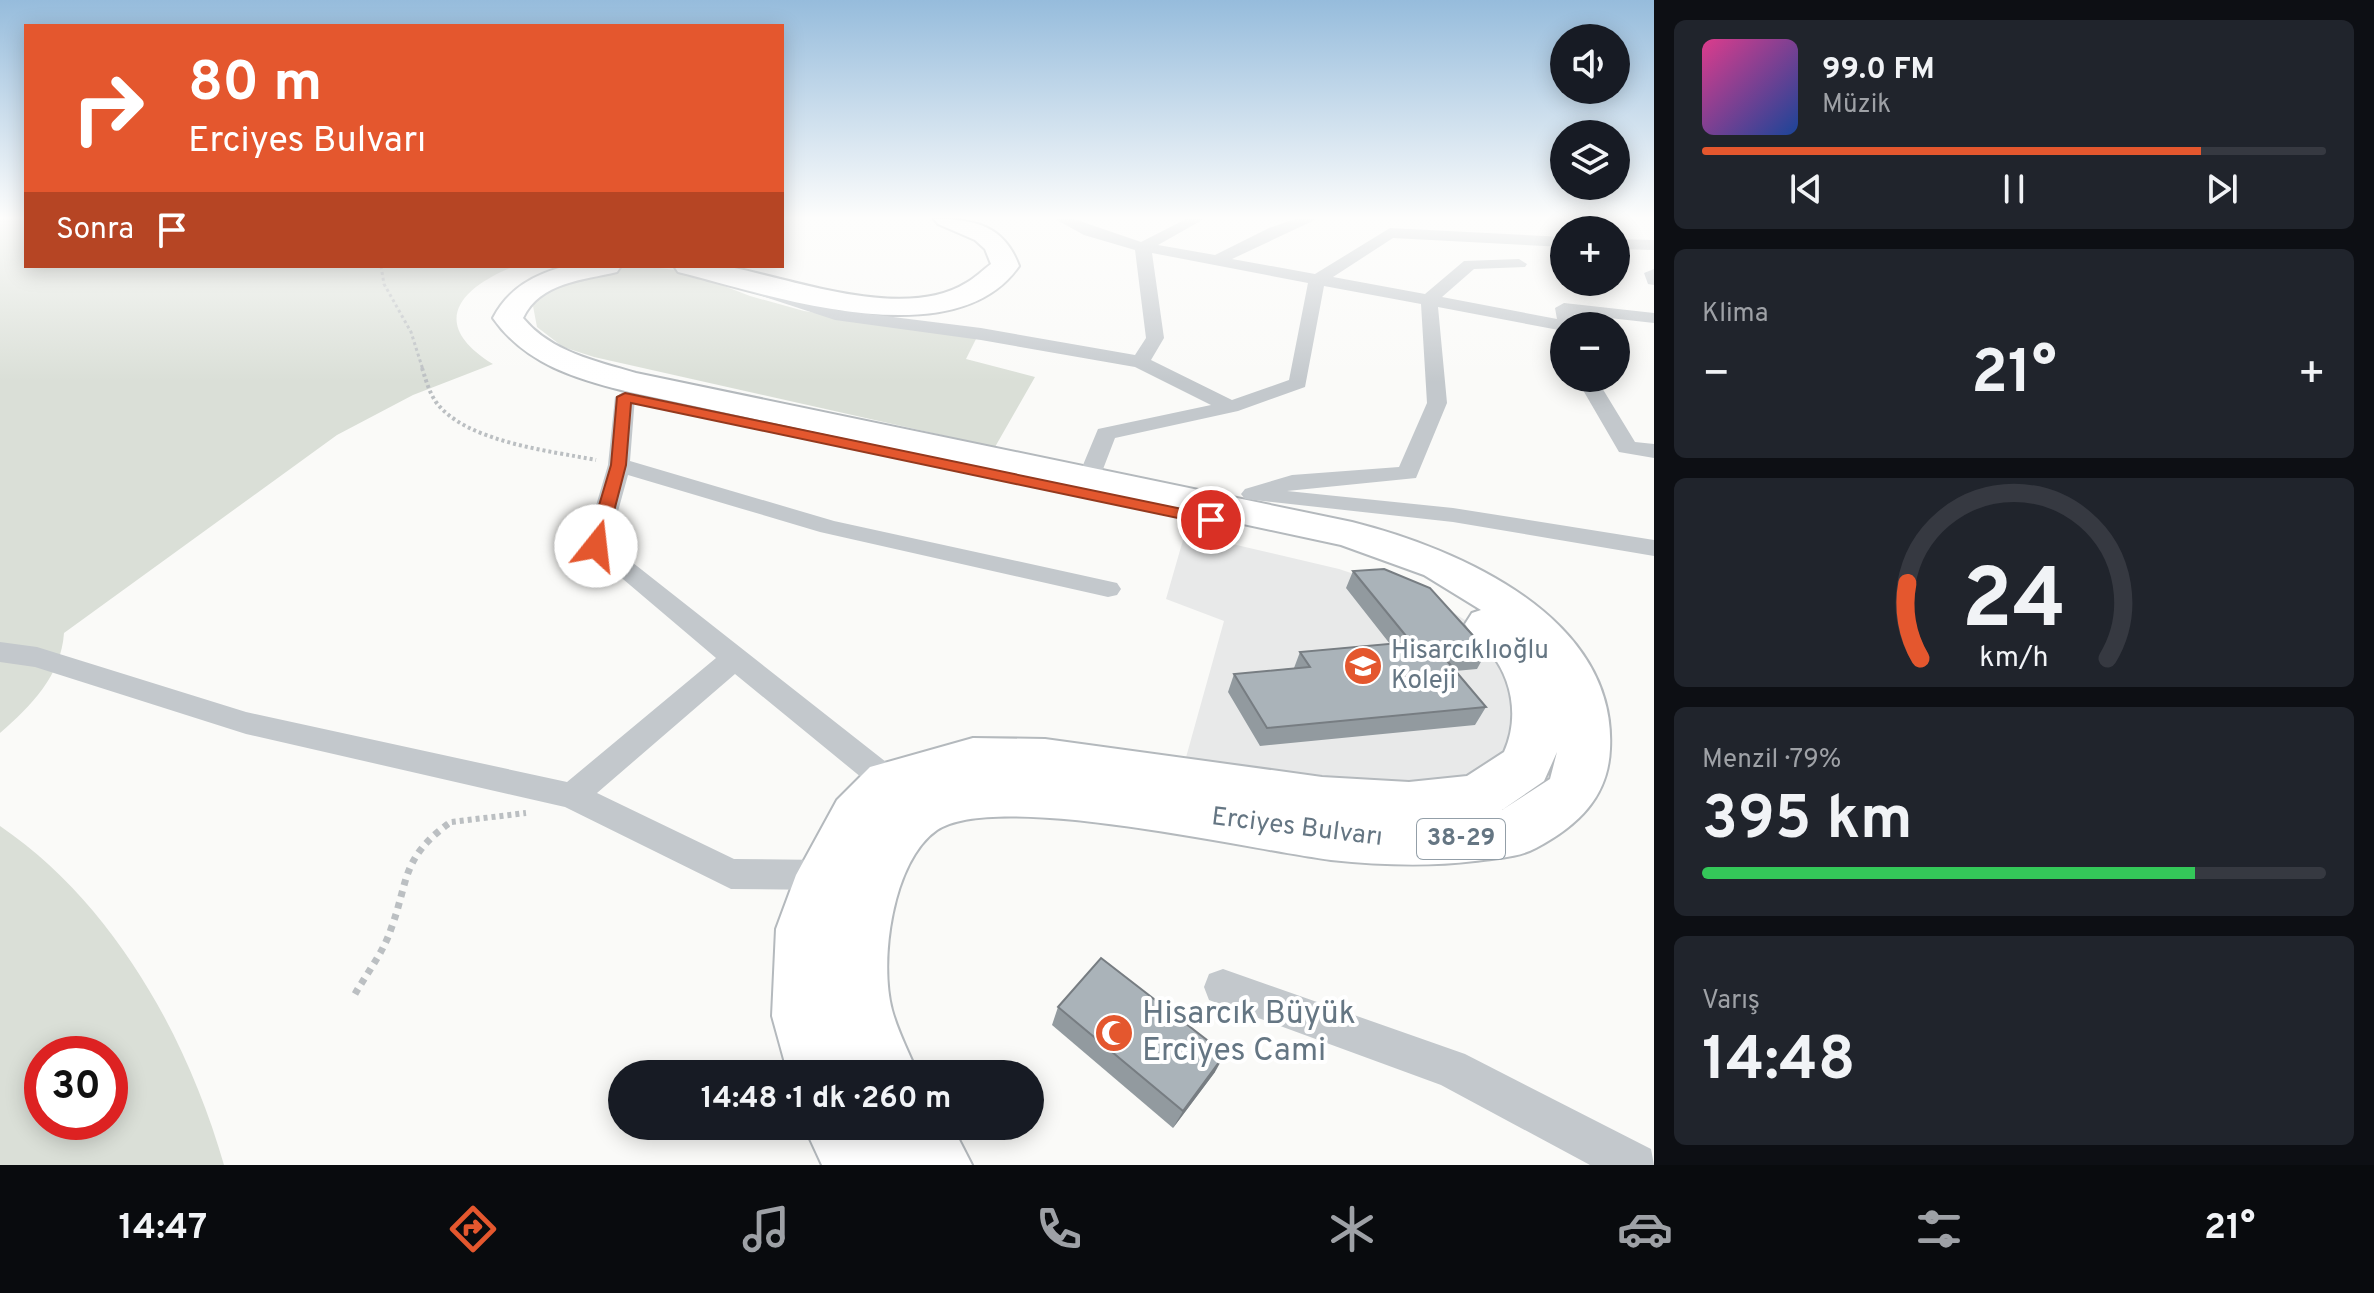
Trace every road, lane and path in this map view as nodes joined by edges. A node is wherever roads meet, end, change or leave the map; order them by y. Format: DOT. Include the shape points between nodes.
graph roads {
  1 [pos="381,273"];
  2 [pos="541,273"];
  3 [pos="580,273"];
  4 [pos="702,273"];
  5 [pos="720,273"];
  6 [pos="770,273"];
  7 [pos="971,273"];
  8 [pos="999,273"];
  9 [pos="1146,273"];
  10 [pos="1284,273"];
  11 [pos="1327,273"];
  12 [pos="1459,273"];
  13 [pos="1317,280"];
  14 [pos="1429,300"];
  15 [pos="1654,318"];
  16 [pos="1140,362"];
  17 [pos="1594,392"];
  18 [pos="625,397"];
  19 [pos="1231,407"];
  20 [pos="1654,451"];
  21 [pos="619,465"];
  22 [pos="1089,477"];
  23 [pos="1250,502"];
  24 [pos="1654,548"];
  25 [pos="1108,589"];
  26 [pos="0,652"];
  27 [pos="735,658"];
  28 [pos="889,782"];
  29 [pos="572,796"];
  30 [pos="826,875"];
  31 [pos="1223,987"];
  32 [pos="355,994"];
  33 [pos="819,1060"];
  34 [pos="878,1060"];
  35 [pos="848,1140"];
  36 [pos="918,1140"];
  37 [pos="863,1165"];
  38 [pos="935,1165"];
  39 [pos="1635,1165"];
  1 -- 21 [label="path" via="436,404 456,422 531,446"];
  2 -- 18 [label="highway, Erciyes Bulvarı / 38-29" via="524,279 488,307 483,322 494,342 519,360"];
  3 -- 22 [label="highway, Erciyes Bulvarı / 38-29" via="541,284 520,299 508,318 519,335 541,351 629,382"];
  4 -- 16 [label="street" via="835,315"];
  5 -- 8 [label="highway" via="860,305 939,301 972,293"];
  6 -- 7 [label="highway" via="877,297 955,286"];
  9 -- 16 [label="street" via="1155,338"];
  10 -- 13 [label="street"];
  11 -- 13 [label="street"];
  12 -- 14 [label="street"];
  13 -- 14 [label="street"];
  13 -- 19 [label="street" via="1298,383"];
  14 -- 15 [label="street" via="1568,326 1564,308"];
  14 -- 23 [label="street" via="1437,403 1408,473 1292,482"];
  16 -- 19 [label="street"];
  17 -- 20 [label="street" via="1627,447"];
  18 -- 21 [label="street"];
  18 -- 28 [label="highway, Erciyes Bulvarı / 38-29" via="1346,552 1423,580 1470,609 1505,638 1527,667 1535,689 1535,742 1525,766 1478,797 1409,805 1322,799 1045,760 973,759"];
  19 -- 22 [label="street" via="1106,434"];
  21 -- 25 [label="street" via="829,527"];
  21 -- 27 [label="street" via="596,546"];
  22 -- 23 [label="highway, Erciyes Bulvarı / 38-29"];
  23 -- 24 [label="street" via="1453,515"];
  23 -- 34 [label="highway, Erciyes Bulvarı / 38-29" via="1439,565 1496,599 1540,634 1569,670 1580,699 1583,762 1572,793 1515,832 1431,842 1333,836 1048,794 985,793 918,813 896,837 872,878 857,935 858,1008"];
  26 -- 29 [label="street" via="37,657 246,723"];
  27 -- 28 [label="street"];
  27 -- 29 [label="street"];
  28 -- 30 [label="highway" via="857,816"];
  29 -- 30 [label="street" via="731,874"];
  29 -- 32 [label="path" via="538,810 466,818 436,830 412,856 391,931"];
  30 -- 33 [label="highway" via="807,929 805,1016"];
  31 -- 39 [label="street" via="1451,1068"];
  35 -- 37 [label="highway"];
  36 -- 38 [label="highway"];
}
